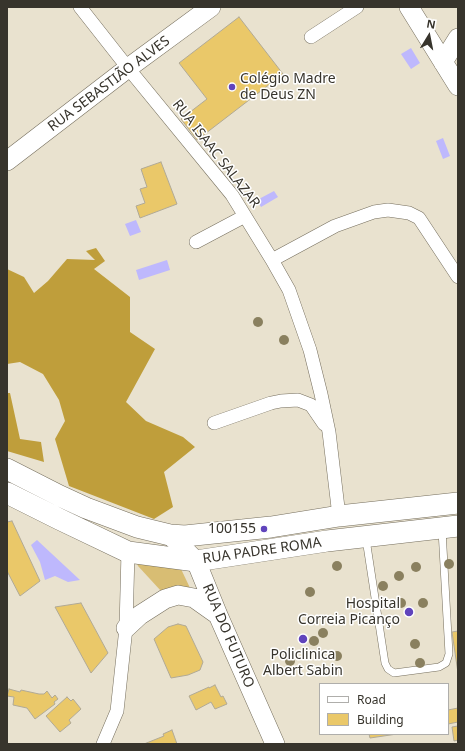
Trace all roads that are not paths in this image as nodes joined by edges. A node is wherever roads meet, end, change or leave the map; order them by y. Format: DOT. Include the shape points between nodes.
graph roads {
  1 [pos="80,7"];
  2 [pos="211,7"];
  3 [pos="357,7"];
  4 [pos="409,7"];
  5 [pos="311,37"];
  6 [pos="458,38"];
  7 [pos="443,62"];
  8 [pos="128,68"];
  9 [pos="458,86"];
  10 [pos="7,161"];
  11 [pos="245,216"];
  12 [pos="196,242"];
  13 [pos="272,260"];
  14 [pos="458,277"];
  15 [pos="214,423"];
  16 [pos="329,432"];
  17 [pos="7,469"];
  18 [pos="7,493"];
  19 [pos="458,503"];
  20 [pos="338,516"];
  21 [pos="450,528"];
  22 [pos="170,535"];
  23 [pos="366,537"];
  24 [pos="128,552"];
  25 [pos="196,561"];
  26 [pos="218,615"];
  27 [pos="126,628"];
  28 [pos="104,743"];
  29 [pos="275,744"];
  1 -- 8 [label="street, RUA ISAAC SALAZAR"];
  2 -- 8 [label="street, RUA SEBASTIÃO ALVES"];
  3 -- 5 [label="street"];
  4 -- 7 [label="street"];
  6 -- 7 [label="street"];
  7 -- 9 [label="street"];
  8 -- 10 [label="street, RUA SEBASTIÃO ALVES"];
  8 -- 11 [label="street, RUA ISAAC SALAZAR" via="232,195"];
  11 -- 12 [label="street"];
  11 -- 13 [label="street, RUA ISAAC SALAZAR"];
  13 -- 14 [label="street" via="334,226 374,212 388,210 409,213 419,218"];
  13 -- 16 [label="street, RUA ISAAC SALAZAR" via="289,290 310,350"];
  15 -- 16 [label="street" via="271,403 298,400 311,405"];
  16 -- 20 [label="street, RUA ISAAC SALAZAR"];
  17 -- 22 [label="main road, RUA PADRE ROMA" via="86,508 137,527"];
  18 -- 24 [label="main road, RUA PADRE ROMA"];
  19 -- 20 [label="main road, RUA PADRE ROMA"];
  20 -- 22 [label="main road, RUA PADRE ROMA" via="271,527 185,536"];
  21 -- 23 [label="main road, RUA PADRE ROMA"];
  21 -- 23 [label="lane" via="449,654 446,663 439,667 394,673 385,663"];
  22 -- 25 [label="street, RUA DO FUTURO"];
  23 -- 25 [label="main road, RUA PADRE ROMA"];
  24 -- 25 [label="main road, RUA PADRE ROMA"];
  24 -- 27 [label="street"];
  25 -- 26 [label="street, RUA DO FUTURO"];
  26 -- 27 [label="street" via="194,598 178,595 165,598"];
  26 -- 29 [label="street, RUA DO FUTURO"];
  27 -- 28 [label="street" via="117,711"];
}
